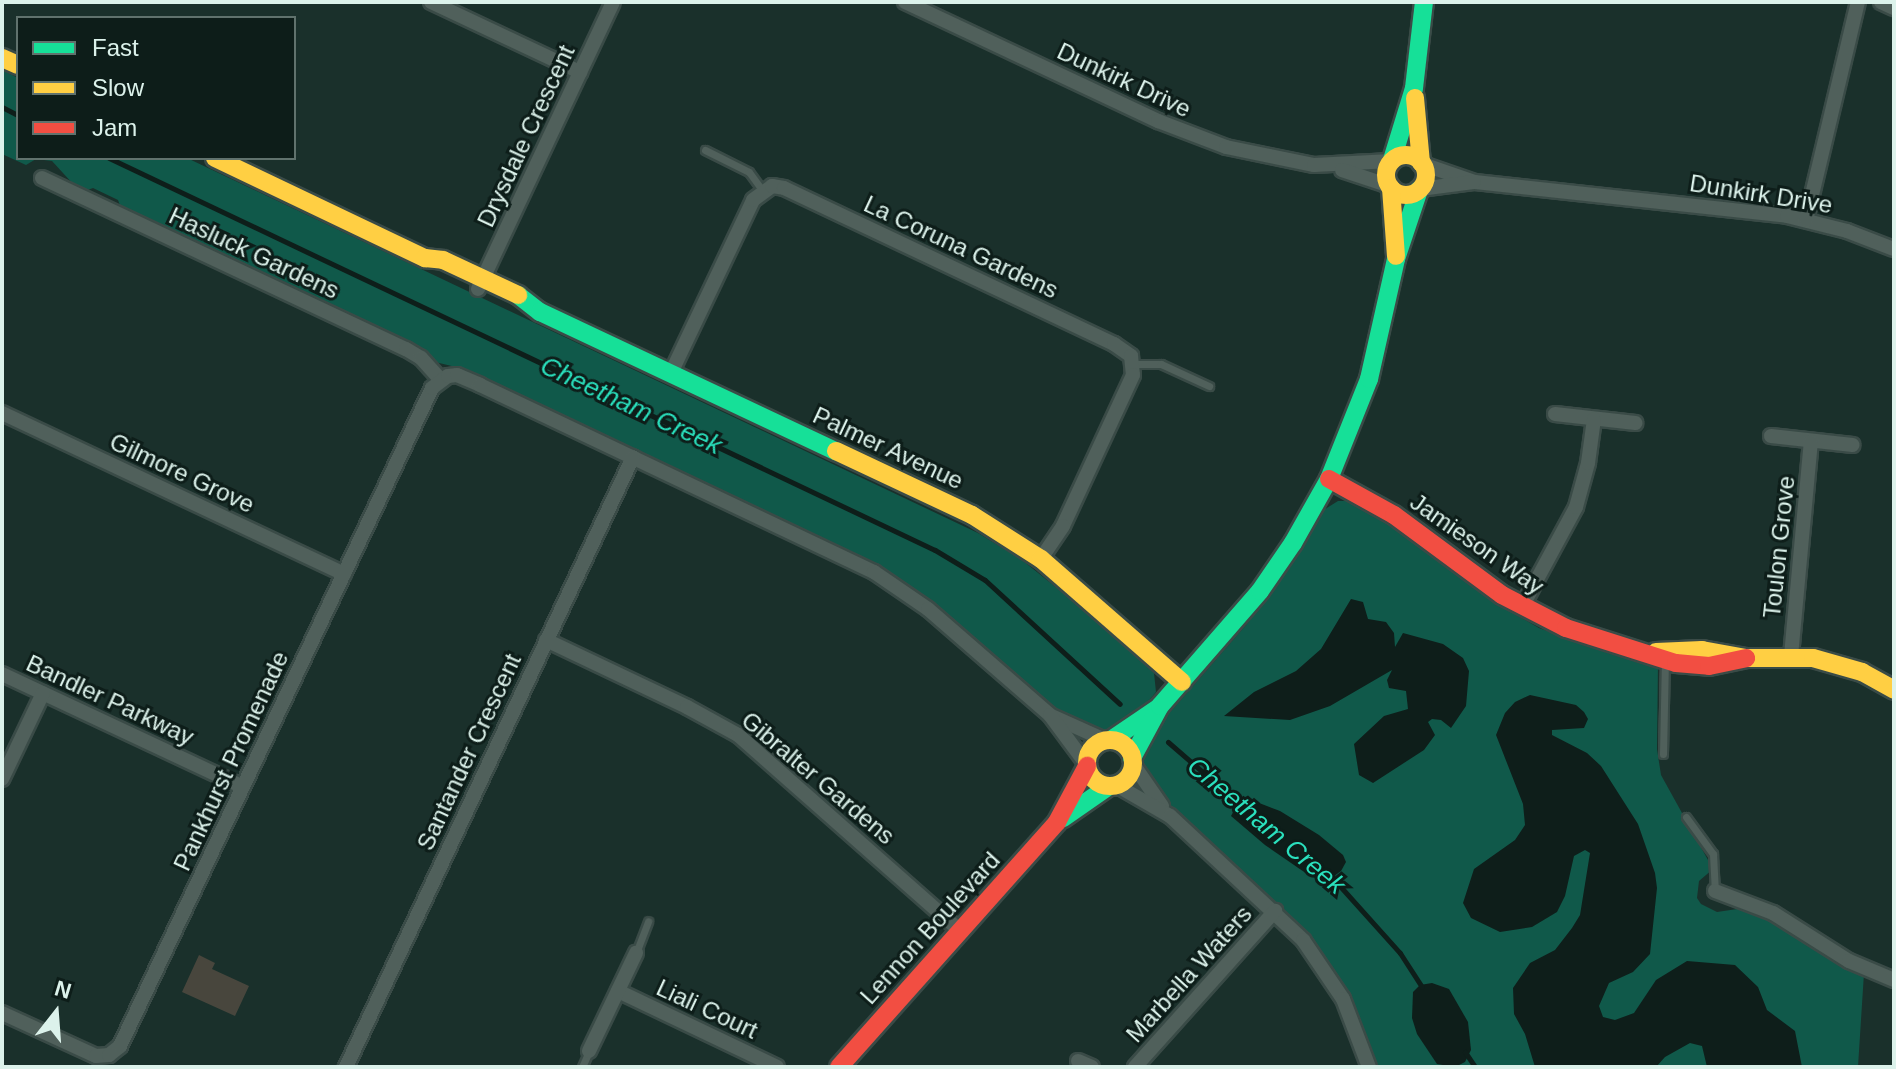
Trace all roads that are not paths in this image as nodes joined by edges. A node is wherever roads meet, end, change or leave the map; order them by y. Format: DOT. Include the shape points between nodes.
graph roads {
  1 [pos="431,2"];
  2 [pos="613,2"];
  3 [pos="905,2"];
  4 [pos="1424,2"];
  5 [pos="1858,2"];
  6 [pos="1881,2"];
  7 [pos="1894,8"];
  8 [pos="580,72"];
  9 [pos="1414,88"];
  10 [pos="705,150"];
  11 [pos="219,160"];
  12 [pos="1392,161"];
  13 [pos="1422,163"];
  14 [pos="1334,167"];
  15 [pos="42,178"];
  16 [pos="1475,182"];
  17 [pos="1390,187"];
  18 [pos="1420,189"];
  19 [pos="762,190"];
  20 [pos="1806,220"];
  21 [pos="1894,249"];
  22 [pos="1396,259"];
  23 [pos="480,284"];
  24 [pos="1134,364"];
  25 [pos="671,373"];
  26 [pos="440,379"];
  27 [pos="1209,386"];
  28 [pos="2,413"];
  29 [pos="1555,414"];
  30 [pos="1594,419"];
  31 [pos="1635,423"];
  32 [pos="1771,436"];
  33 [pos="1811,442"];
  34 [pos="1853,445"];
  35 [pos="633,457"];
  36 [pos="1329,479"];
  37 [pos="1041,559"];
  38 [pos="344,574"];
  39 [pos="1522,607"];
  40 [pos="546,640"];
  41 [pos="1660,654"];
  42 [pos="1791,656"];
  43 [pos="2,674"];
  44 [pos="1182,682"];
  45 [pos="1894,690"];
  46 [pos="43,693"];
  47 [pos="1160,706"];
  48 [pos="1050,715"];
  49 [pos="1109,740"];
  50 [pos="1663,754"];
  51 [pos="1132,761"];
  52 [pos="1087,766"];
  53 [pos="2,779"];
  54 [pos="1113,785"];
  55 [pos="243,787"];
  56 [pos="1170,816"];
  57 [pos="1686,817"];
  58 [pos="1057,822"];
  59 [pos="1715,891"];
  60 [pos="1275,911"];
  61 [pos="648,921"];
  62 [pos="960,931"];
  63 [pos="636,953"];
  64 [pos="1894,980"];
  65 [pos="618,991"];
  66 [pos="2,1013"];
  67 [pos="589,1051"];
  68 [pos="105,1062"];
  69 [pos="346,1067"];
  70 [pos="582,1067"];
  71 [pos="777,1067"];
  72 [pos="839,1067"];
  73 [pos="1135,1067"];
  74 [pos="1369,1067"];
  1 -- 8 [label="street"];
  2 -- 8 [label="street, Drysdale Crescent"];
  3 -- 14 [label="street, Dunkirk Drive" via="1201,139 1271,159"];
  4 -- 9 [label="street"];
  5 -- 20 [label="street"];
  6 -- 7 [label="street"];
  8 -- 23 [label="street, Drysdale Crescent"];
  9 -- 12 [label="street"];
  9 -- 13 [label="street"];
  10 -- 19 [label="lane" via="749,172"];
  11 -- 23 [label="street, Palmer Avenue" via="425,258 438,270"];
  12 -- 13 [label="street" via="1407,155"];
  12 -- 14 [label="street, Dunkirk Drive"];
  12 -- 17 [label="street" via="1386,173"];
  13 -- 16 [label="street, Dunkirk Drive"];
  13 -- 18 [label="street" via="1425,178"];
  14 -- 17 [label="street, Dunkirk Drive"];
  15 -- 26 [label="street, Hasluck Gardens" via="406,349"];
  16 -- 18 [label="street, Dunkirk Drive"];
  16 -- 20 [label="street, Dunkirk Drive"];
  17 -- 18 [label="street" via="1406,195"];
  17 -- 22 [label="street"];
  18 -- 22 [label="street"];
  19 -- 24 [label="street, La Coruna Gardens" via="784,188 1114,344"];
  19 -- 25 [label="street"];
  20 -- 21 [label="street, Dunkirk Drive"];
  22 -- 36 [label="street" via="1369,379"];
  23 -- 25 [label="street, Palmer Avenue" via="528,311"];
  24 -- 27 [label="lane" via="1161,364"];
  24 -- 37 [label="street" via="1063,526"];
  25 -- 37 [label="street, Palmer Avenue" via="972,515"];
  26 -- 35 [label="street" via="464,378"];
  26 -- 38 [label="street, Pankhurst Promenade"];
  28 -- 38 [label="street, Gilmore Grove"];
  29 -- 30 [label="street"];
  30 -- 31 [label="street"];
  30 -- 39 [label="street" via="1576,507"];
  32 -- 33 [label="street"];
  33 -- 34 [label="street"];
  33 -- 42 [label="street, Toulon Grove"];
  35 -- 40 [label="street, Santander Crescent"];
  35 -- 48 [label="street" via="887,580"];
  36 -- 39 [label="street, Jamieson Way" via="1394,515"];
  36 -- 44 [label="street" via="1260,591"];
  37 -- 44 [label="street, Palmer Avenue"];
  38 -- 55 [label="street, Pankhurst Promenade"];
  39 -- 41 [label="street, Jamieson Way" via="1585,636"];
  40 -- 62 [label="street, Gibralter Gardens" via="738,735"];
  40 -- 69 [label="street, Santander Crescent"];
  41 -- 42 [label="street, Jamieson Way" via="1709,666"];
  41 -- 50 [label="lane"];
  42 -- 45 [label="street, Jamieson Way" via="1848,666"];
  43 -- 46 [label="street, Bandler Parkway"];
  44 -- 47 [label="street"];
  46 -- 53 [label="street"];
  46 -- 55 [label="street, Bandler Parkway"];
  47 -- 49 [label="street"];
  47 -- 51 [label="street"];
  48 -- 49 [label="street"];
  48 -- 52 [label="street"];
  49 -- 51 [label="street" via="1126,747"];
  49 -- 52 [label="street" via="1093,748"];
  51 -- 54 [label="street" via="1127,778"];
  51 -- 56 [label="street"];
  52 -- 54 [label="street" via="1094,779"];
  52 -- 58 [label="street, Lennon Boulevard"];
  54 -- 56 [label="street"];
  54 -- 58 [label="street, Lennon Boulevard"];
  55 -- 68 [label="street, Pankhurst Promenade" via="125,1037"];
  56 -- 60 [label="street"];
  57 -- 59 [label="lane" via="1713,854"];
  58 -- 62 [label="street, Lennon Boulevard"];
  59 -- 64 [label="street" via="1773,913 1849,961"];
  60 -- 73 [label="street, Marbella Waters"];
  60 -- 74 [label="street" via="1331,977"];
  61 -- 63 [label="lane, Liali Court"];
  62 -- 72 [label="street, Lennon Boulevard"];
  63 -- 65 [label="street, Liali Court"];
  65 -- 67 [label="street, Liali Court"];
  65 -- 71 [label="street, Liali Court"];
  66 -- 68 [label="street, Pankhurst Promenade"];
  67 -- 70 [label="lane, Liali Court"];
}
